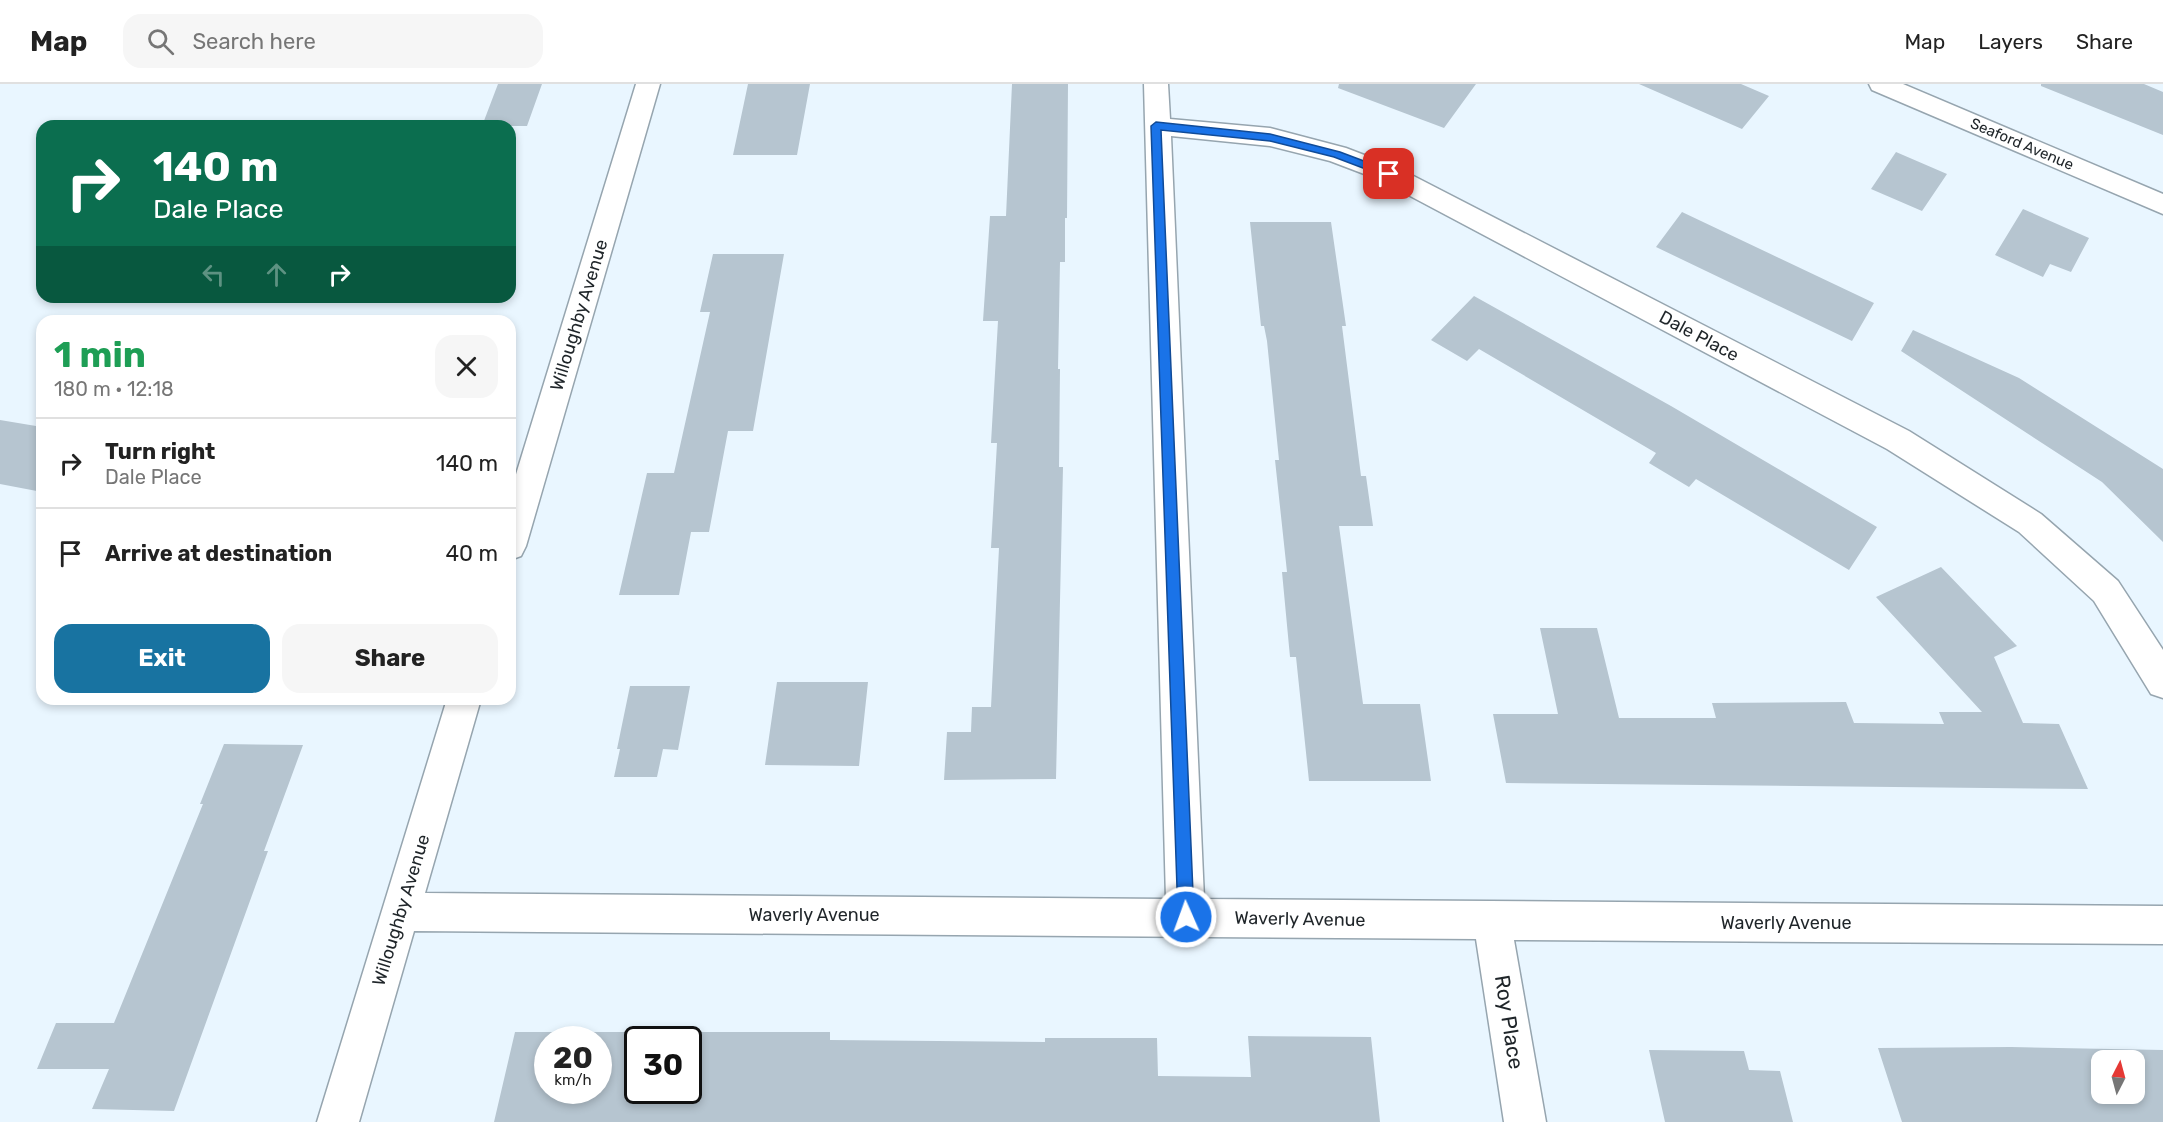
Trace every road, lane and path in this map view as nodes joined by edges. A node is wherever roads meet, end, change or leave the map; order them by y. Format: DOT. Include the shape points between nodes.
graph roads {
  1 [pos="648,84"];
  2 [pos="1156,84"];
  3 [pos="1881,84"];
  4 [pos="1156,126"];
  5 [pos="2163,205"];
  6 [pos="516,526"];
  7 [pos="2163,682"];
  8 [pos="462,705"];
  9 [pos="400,912"];
  10 [pos="1186,917"];
  11 [pos="1492,922"];
  12 [pos="2163,925"];
  13 [pos="338,1122"];
  14 [pos="1525,1122"];
  1 -- 6 [label="street, Willoughby Avenue"];
  2 -- 4 [label="street"];
  3 -- 5 [label="street, Seaford Avenue"];
  4 -- 7 [label="street, Dale Place" via="1270,137 1337,154 1389,174 1898,440 2030,523 2106,591"];
  4 -- 10 [label="street"];
  8 -- 9 [label="street, Willoughby Avenue"];
  9 -- 10 [label="street, Waverly Avenue"];
  9 -- 13 [label="street, Willoughby Avenue"];
  10 -- 11 [label="street, Waverly Avenue"];
  11 -- 12 [label="street, Waverly Avenue"];
  11 -- 14 [label="street, Roy Place"];
}
